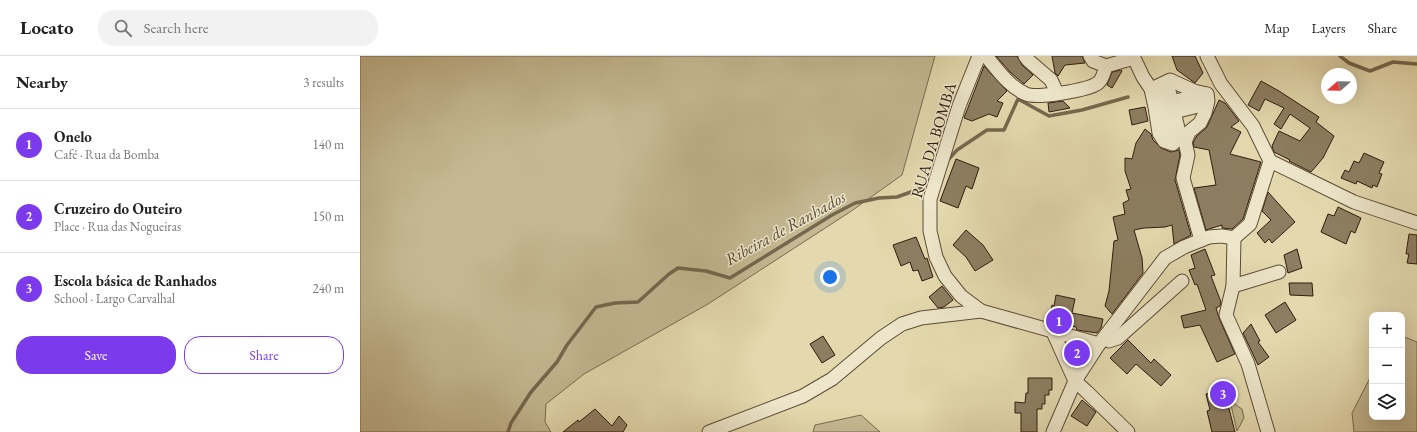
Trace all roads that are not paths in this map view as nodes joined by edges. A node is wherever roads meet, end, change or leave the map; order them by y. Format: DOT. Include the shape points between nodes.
graph roads {
  1 [pos="979,56"];
  2 [pos="986,56"];
  3 [pos="1025,56"];
  4 [pos="1090,56"];
  5 [pos="1207,56"];
  6 [pos="1133,57"];
  7 [pos="1106,66"];
  8 [pos="1221,84"];
  9 [pos="1151,89"];
  10 [pos="1057,93"];
  11 [pos="1207,94"];
  12 [pos="1184,141"];
  13 [pos="1270,161"];
  14 [pos="1417,223"];
  15 [pos="1234,238"];
  16 [pos="1201,240"];
  17 [pos="1279,272"];
  18 [pos="1182,281"];
  19 [pos="1233,286"];
  20 [pos="981,311"];
  21 [pos="1053,332"];
  22 [pos="1101,341"];
  23 [pos="1074,381"];
  24 [pos="709,432"];
  25 [pos="1053,432"];
  26 [pos="1128,432"];
  27 [pos="1268,432"];
  1 -- 20 [label="street, RUA DA BOMBA" via="959,106 930,199 930,230 936,257 945,276 961,296"];
  2 -- 10 [label="street" via="1015,88 1028,95"];
  3 -- 10 [label="street" via="1051,80"];
  4 -- 7 [label="street" via="1093,61"];
  5 -- 8 [label="street"];
  6 -- 7 [label="street"];
  6 -- 9 [label="street"];
  7 -- 10 [label="street" via="1098,83 1074,91"];
  8 -- 11 [label="street"];
  8 -- 13 [label="street" via="1254,126"];
  9 -- 11 [label="street" via="1170,80"];
  9 -- 12 [label="street" via="1159,133 1164,141 1174,145"];
  11 -- 12 [label="street" via="1208,101 1200,124 1189,132"];
  12 -- 12 [label="street" via="1180,136 1174,112 1198,106 1195,96 1172,102 1169,91 1161,93 1171,142"];
  12 -- 16 [label="street" via="1188,155 1183,178"];
  13 -- 14 [label="street" via="1354,202"];
  13 -- 15 [label="street" via="1250,224"];
  15 -- 16 [label="street" via="1217,236"];
  15 -- 19 [label="street"];
  16 -- 22 [label="street" via="1165,258"];
  17 -- 19 [label="street"];
  18 -- 22 [label="street" via="1118,338"];
  19 -- 27 [label="street" via="1226,315 1248,364"];
  20 -- 21 [label="street, RUA DA BOMBA"];
  20 -- 24 [label="street" via="921,318 902,324 832,379 803,396"];
  21 -- 22 [label="street, RUA DA BOMBA"];
  21 -- 23 [label="street"];
  22 -- 23 [label="street"];
  23 -- 25 [label="street"];
  23 -- 26 [label="street"];
}
